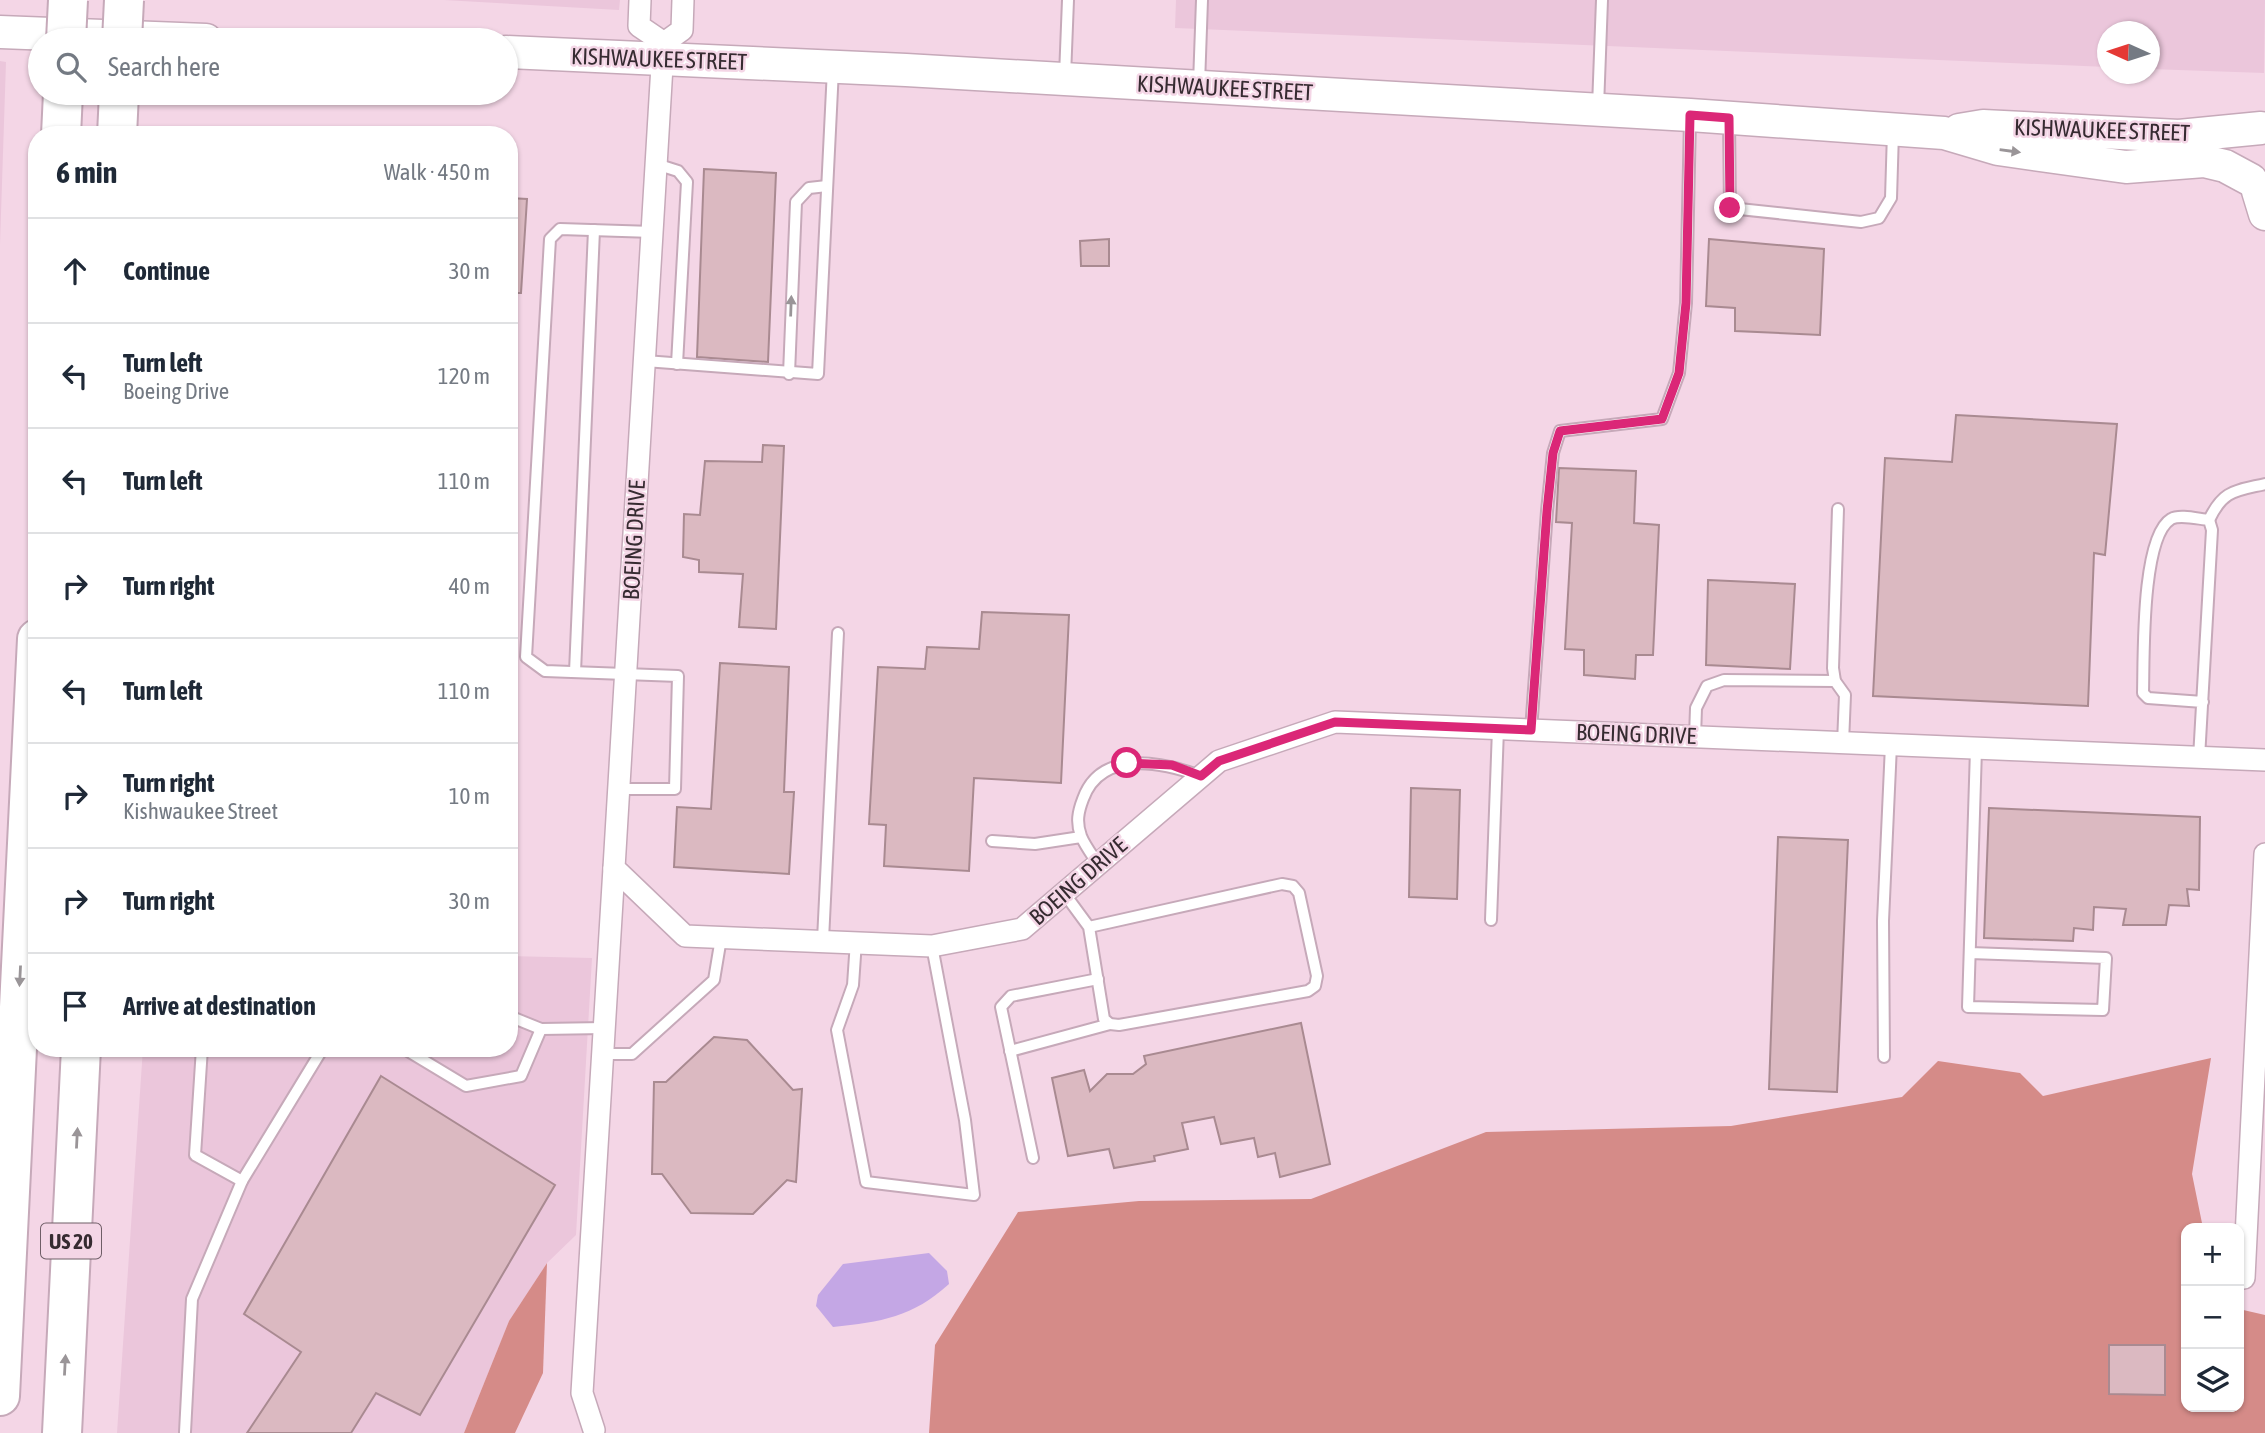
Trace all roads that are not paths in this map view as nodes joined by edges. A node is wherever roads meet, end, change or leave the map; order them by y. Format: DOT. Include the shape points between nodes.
graph roads {
  1 [pos="68,0"];
  2 [pos="124,0"];
  3 [pos="640,0"];
  4 [pos="684,0"];
  5 [pos="1068,0"];
  6 [pos="1202,0"];
  7 [pos="1602,0"];
  8 [pos="67,28"];
  9 [pos="123,28"];
  10 [pos="0,32"];
  11 [pos="28,33"];
  12 [pos="663,51"];
  13 [pos="518,52"];
  14 [pos="833,66"];
  15 [pos="1065,79"];
  16 [pos="1199,87"];
  17 [pos="62,105"];
  18 [pos="118,105"];
  19 [pos="1598,110"];
  20 [pos="1690,115"];
  21 [pos="1729,118"];
  22 [pos="61,126"];
  23 [pos="117,126"];
  24 [pos="2263,127"];
  25 [pos="1893,130"];
  26 [pos="1944,133"];
  27 [pos="656,164"];
  28 [pos="827,186"];
  29 [pos="2260,195"];
  30 [pos="594,230"];
  31 [pos="653,232"];
  32 [pos="645,361"];
  33 [pos="677,364"];
  34 [pos="789,374"];
  35 [pos="2265,484"];
  36 [pos="1838,509"];
  37 [pos="2209,520"];
  38 [pos="838,633"];
  39 [pos="575,672"];
  40 [pos="626,675"];
  41 [pos="1835,681"];
  42 [pos="2203,702"];
  43 [pos="1498,729"];
  44 [pos="1531,730"];
  45 [pos="1695,737"];
  46 [pos="1843,743"];
  47 [pos="1891,745"];
  48 [pos="1976,748"];
  49 [pos="2199,758"];
  50 [pos="2265,760"];
  51 [pos="1201,776"];
  52 [pos="619,789"];
  53 [pos="28,823"];
  54 [pos="1082,837"];
  55 [pos="992,841"];
  56 [pos="2265,854"];
  57 [pos="1098,864"];
  58 [pos="614,868"];
  59 [pos="1064,894"];
  60 [pos="1491,920"];
  61 [pos="1089,927"];
  62 [pos="721,938"];
  63 [pos="823,940"];
  64 [pos="856,941"];
  65 [pos="932,946"];
  66 [pos="1970,953"];
  67 [pos="1098,979"];
  68 [pos="518,1020"];
  69 [pos="1110,1024"];
  70 [pos="605,1028"];
  71 [pos="541,1029"];
  72 [pos="1010,1051"];
  73 [pos="603,1054"];
  74 [pos="81,1057"];
  75 [pos="201,1057"];
  76 [pos="318,1057"];
  77 [pos="418,1057"];
  78 [pos="1884,1057"];
  79 [pos="1033,1158"];
  80 [pos="242,1181"];
  81 [pos="2244,1278"];
  82 [pos="0,1396"];
  83 [pos="594,1430"];
  84 [pos="185,1432"];
  85 [pos="62,1433"];
  1 -- 8 [label="highway, bridge"];
  2 -- 9 [label="highway, bridge"];
  3 -- 12 [label="street" via="639,26"];
  4 -- 12 [label="street" via="682,30"];
  5 -- 15 [label="lane"];
  6 -- 16 [label="lane"];
  7 -- 19 [label="lane"];
  10 -- 11 [label="street"];
  12 -- 13 [label="street, KISHWAUKEE STREET"];
  12 -- 14 [label="street, KISHWAUKEE STREET"];
  12 -- 27 [label="street, BOEING DRIVE"];
  14 -- 15 [label="street, KISHWAUKEE STREET"];
  14 -- 28 [label="lane"];
  15 -- 16 [label="street, KISHWAUKEE STREET"];
  16 -- 19 [label="street, KISHWAUKEE STREET"];
  17 -- 22 [label="highway"];
  18 -- 23 [label="highway"];
  19 -- 20 [label="street, KISHWAUKEE STREET"];
  20 -- 21 [label="street, KISHWAUKEE STREET"];
  20 -- 44 [label="lane" via="1686,303 1679,373 1662,419 1560,431 1547,511"];
  21 -- 25 [label="street, KISHWAUKEE STREET"];
  21 -- 25 [label="lane" via="1730,208 1861,222 1879,218 1891,198"];
  24 -- 26 [label="street, KISHWAUKEE STREET" via="2179,136 1983,126"];
  24 -- 29 [label="street" via="2247,153"];
  25 -- 26 [label="street, KISHWAUKEE STREET"];
  26 -- 29 [label="street, KISHWAUKEE STREET, one-way" via="1998,149 2126,167 2204,161 2225,166"];
  27 -- 31 [label="street, BOEING DRIVE"];
  27 -- 33 [label="lane" via="678,171 687,183"];
  34 -- 28 [label="lane, one-way" via="796,202 809,188"];
  28 -- 34 [label="lane" via="822,375"];
  30 -- 31 [label="lane"];
  30 -- 39 [label="lane"];
  30 -- 39 [label="lane" via="560,229 550,239 526,657 545,670"];
  31 -- 32 [label="street, BOEING DRIVE"];
  32 -- 33 [label="lane"];
  32 -- 40 [label="street, BOEING DRIVE"];
  33 -- 34 [label="lane"];
  35 -- 37 [label="lane" via="2231,492 2218,501"];
  36 -- 41 [label="lane"];
  37 -- 42 [label="lane" via="2213,530"];
  37 -- 42 [label="lane" via="2175,517 2165,523 2148,565 2143,693 2148,698"];
  38 -- 63 [label="lane"];
  39 -- 40 [label="lane"];
  40 -- 52 [label="street, BOEING DRIVE"];
  40 -- 52 [label="lane" via="678,676 674,789"];
  41 -- 45 [label="lane" via="1724,680 1707,685 1696,708"];
  41 -- 46 [label="lane" via="1844,695"];
  42 -- 49 [label="lane"];
  43 -- 44 [label="street, BOEING DRIVE"];
  43 -- 51 [label="street, BOEING DRIVE" via="1335,722 1219,761"];
  43 -- 60 [label="lane"];
  44 -- 45 [label="street, BOEING DRIVE"];
  45 -- 46 [label="street, BOEING DRIVE"];
  46 -- 47 [label="street, BOEING DRIVE"];
  47 -- 48 [label="street, BOEING DRIVE"];
  47 -- 78 [label="lane" via="1883,921"];
  48 -- 49 [label="street, BOEING DRIVE"];
  48 -- 66 [label="lane"];
  49 -- 50 [label="street, BOEING DRIVE"];
  51 -- 54 [label="lane" via="1172,765 1127,763 1104,770 1087,788 1077,815"];
  51 -- 57 [label="street, BOEING DRIVE"];
  52 -- 58 [label="street, BOEING DRIVE"];
  53 -- 82 [label="highway, US 20, one-way"];
  54 -- 55 [label="lane" via="1035,844"];
  54 -- 57 [label="lane"];
  56 -- 81 [label="street"];
  57 -- 59 [label="street, BOEING DRIVE"];
  58 -- 62 [label="street, BOEING DRIVE" via="685,936"];
  58 -- 70 [label="street"];
  59 -- 61 [label="lane"];
  59 -- 65 [label="street, BOEING DRIVE" via="1022,929"];
  61 -- 67 [label="lane"];
  61 -- 69 [label="lane" via="1282,884 1299,892 1317,976 1308,991"];
  62 -- 63 [label="street, BOEING DRIVE"];
  62 -- 73 [label="lane" via="714,980 632,1054"];
  63 -- 64 [label="street, BOEING DRIVE"];
  64 -- 65 [label="street, BOEING DRIVE"];
  64 -- 65 [label="lane" via="853,985 837,1030 866,1182 975,1195"];
  66 -- 66 [label="lane" via="1968,1007 2103,1010 2106,958"];
  67 -- 69 [label="lane" via="1104,1019"];
  67 -- 72 [label="lane" via="1005,1000 1000,1007"];
  68 -- 71 [label="lane"];
  69 -- 72 [label="lane"];
  70 -- 71 [label="lane"];
  70 -- 73 [label="street"];
  71 -- 77 [label="lane" via="521,1076 466,1086"];
  72 -- 79 [label="lane"];
  73 -- 83 [label="street" via="582,1393"];
  85 -- 74 [label="highway, US 20, one-way"];
  75 -- 80 [label="lane" via="195,1155"];
  76 -- 80 [label="lane"];
  80 -- 84 [label="lane" via="192,1299"];
}
